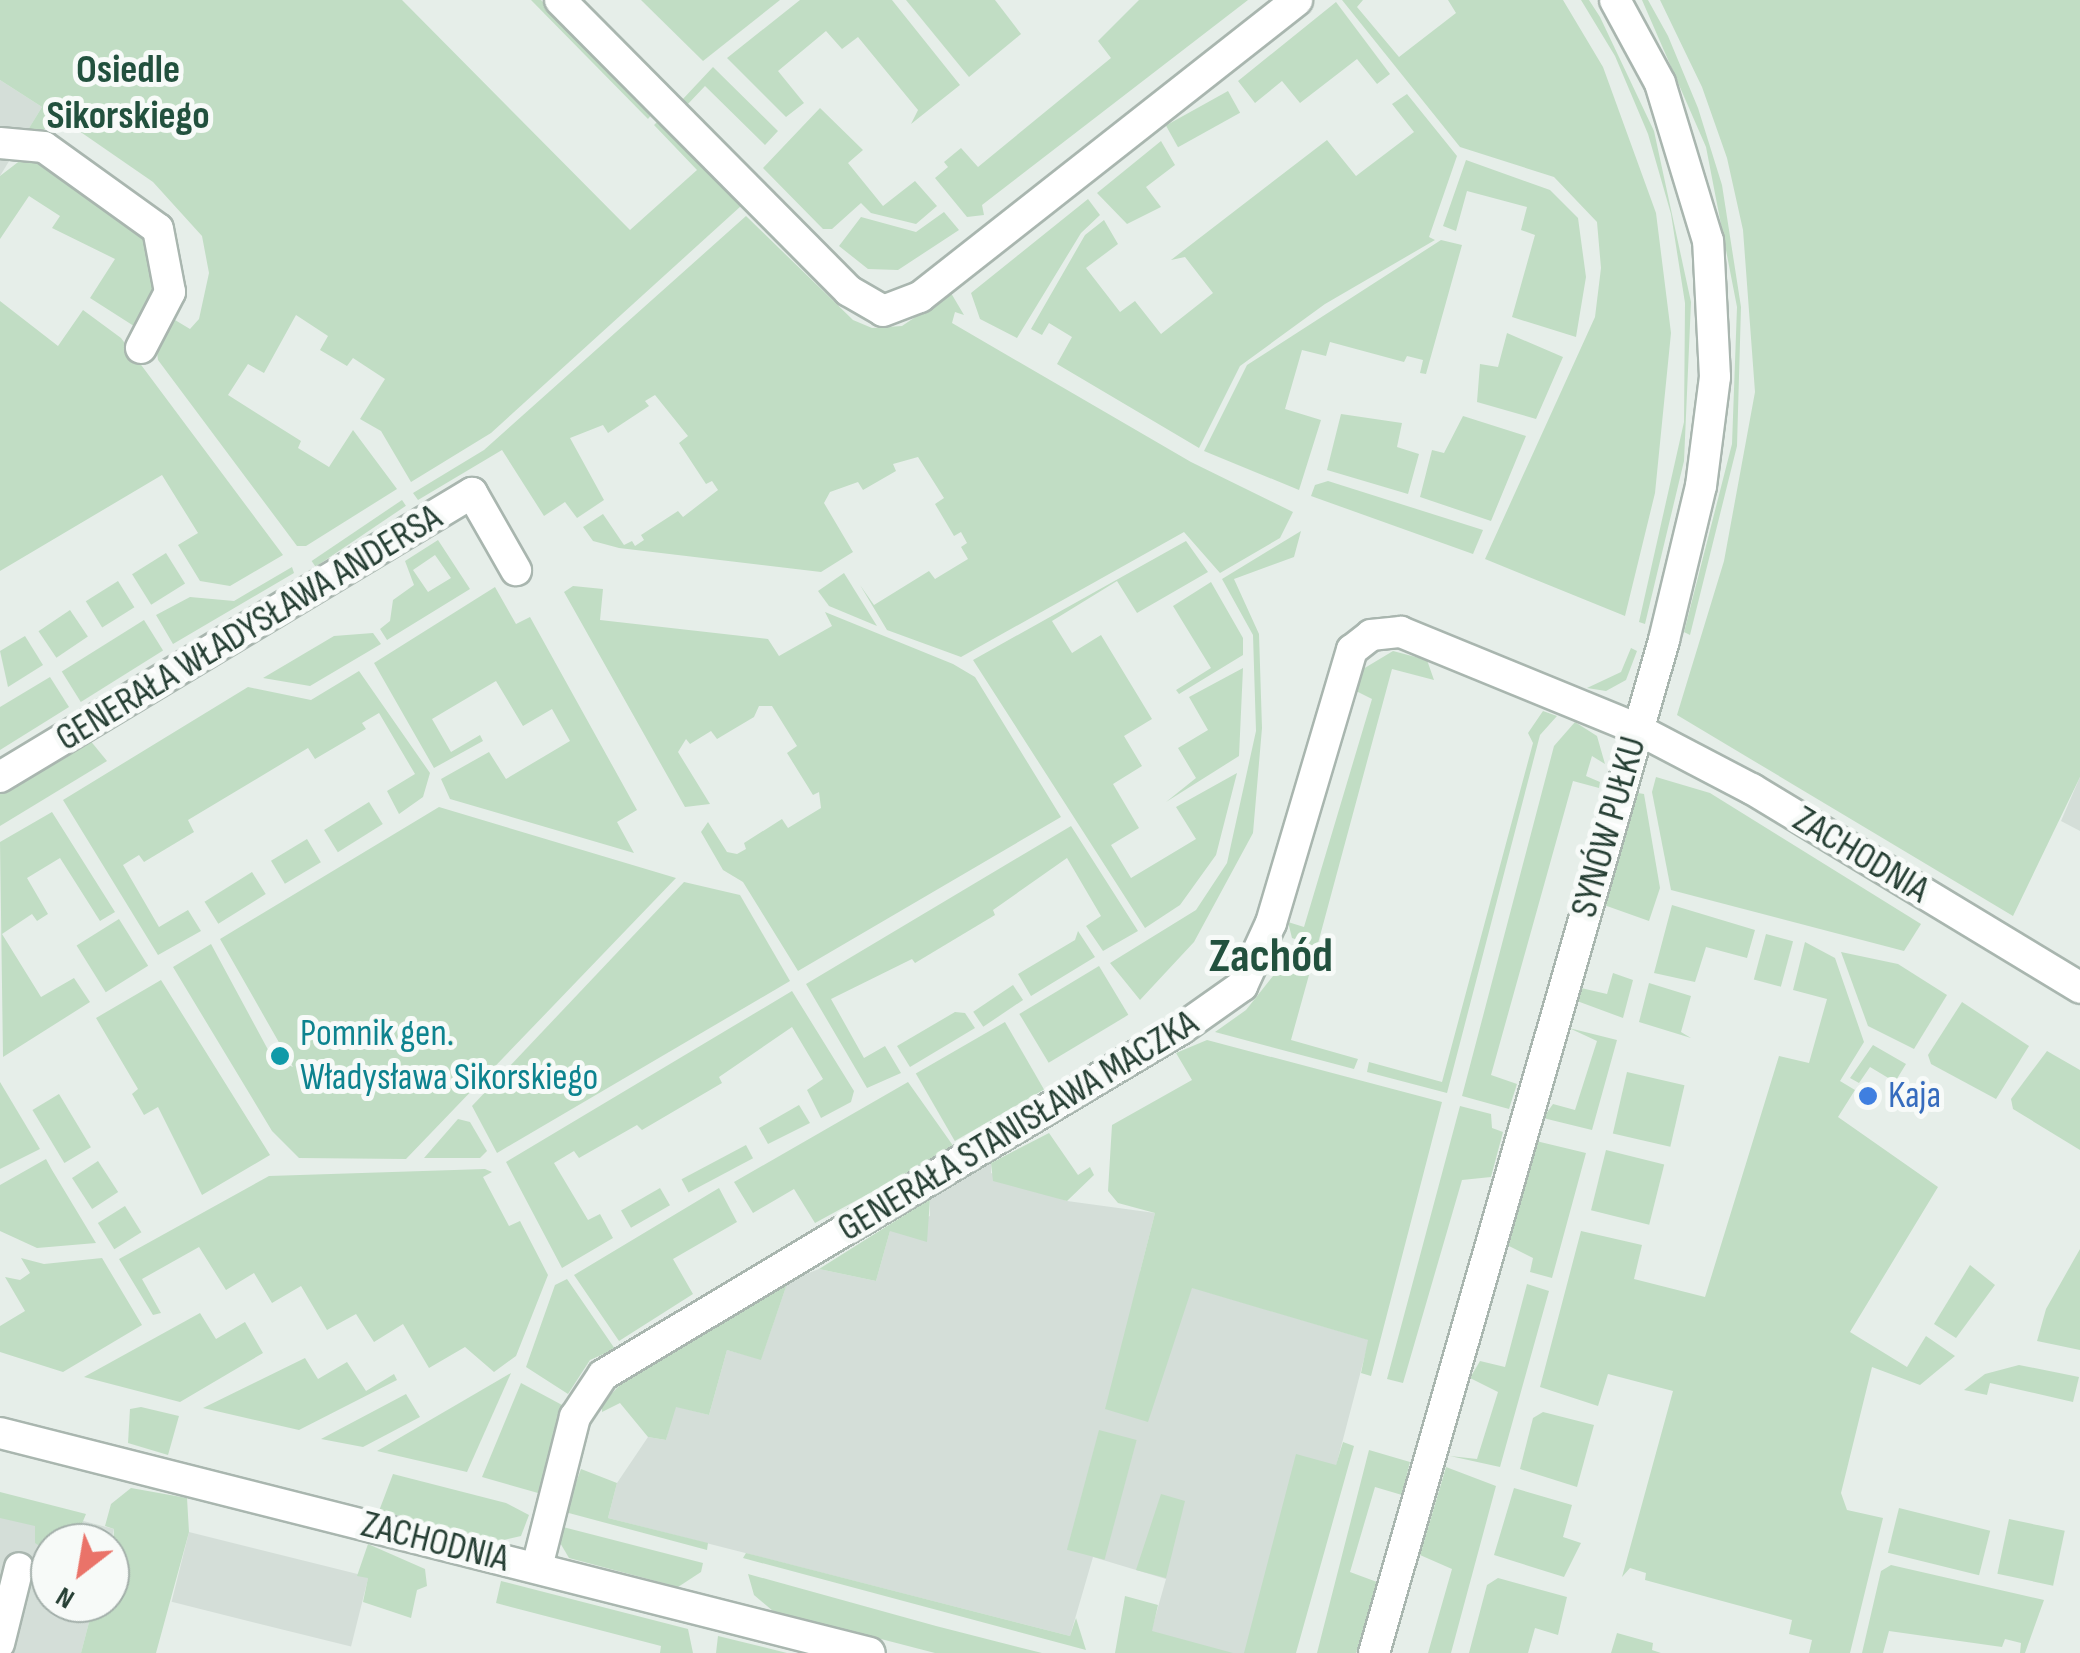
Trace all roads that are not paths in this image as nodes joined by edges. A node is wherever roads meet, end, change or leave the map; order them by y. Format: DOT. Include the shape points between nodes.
graph roads {
  1 [pos="560,0"];
  2 [pos="1297,0"];
  3 [pos="1615,0"];
  4 [pos="0,142"];
  5 [pos="141,348"];
  6 [pos="516,570"];
  7 [pos="1637,729"];
  8 [pos="0,777"];
  9 [pos="2080,988"];
  10 [pos="0,1433"];
  11 [pos="19,1567"];
  12 [pos="537,1567"];
  13 [pos="0,1644"];
  14 [pos="870,1653"];
  15 [pos="1374,1653"];
  1 -- 2 [label="street" via="862,303 883,311 905,306"];
  3 -- 7 [label="street, SYNÓW PUŁKU" via="1660,83 1691,170 1715,299 1702,486"];
  4 -- 5 [label="street" via="44,148 158,229 170,292"];
  6 -- 8 [label="street, GENERAŁA WŁADYSŁAWA ANDERSA" via="472,493"];
  7 -- 9 [label="street, ZACHODNIA" via="1752,790"];
  7 -- 12 [label="street, GENERAŁA STANISŁAWA MACZKA" via="1401,632 1371,634 1352,650 1271,923 1242,986 1181,1029 603,1375 575,1417"];
  7 -- 15 [label="street, SYNÓW PUŁKU"];
  10 -- 12 [label="street, ZACHODNIA"];
  11 -- 13 [label="street"];
  12 -- 14 [label="street, ZACHODNIA"];
}
